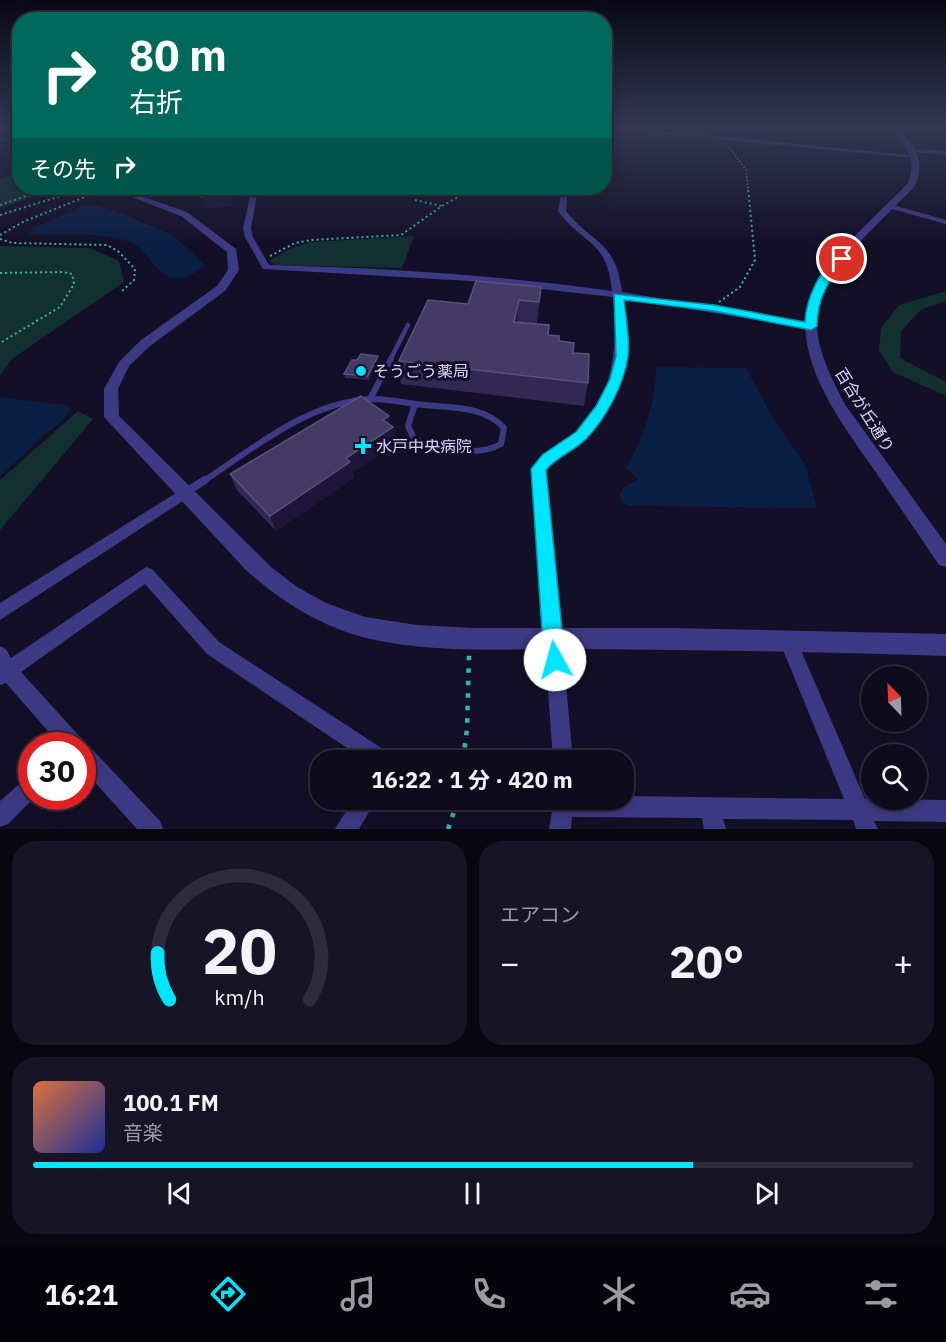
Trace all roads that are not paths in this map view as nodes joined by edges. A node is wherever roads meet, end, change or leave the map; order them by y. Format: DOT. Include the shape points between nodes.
graph roads {
  1 [pos="918,167"];
  2 [pos="131,195"];
  3 [pos="254,195"];
  4 [pos="564,195"];
  5 [pos="892,206"];
  6 [pos="946,222"];
  7 [pos="618,297"];
  8 [pos="408,325"];
  9 [pos="811,326"];
  10 [pos="370,399"];
  11 [pos="415,404"];
  12 [pos="184,493"];
  13 [pos="946,558"];
  14 [pos="0,612"];
  15 [pos="552,638"];
  16 [pos="788,640"];
  17 [pos="946,645"];
  18 [pos="2,667"];
  19 [pos="63,732"];
  20 [pos="367,750"];
  21 [pos="562,750"];
  22 [pos="96,768"];
  23 [pos="18,799"];
  24 [pos="358,810"];
  25 [pos="563,810"];
  26 [pos="634,810"];
  27 [pos="946,811"];
  28 [pos="0,816"];
  29 [pos="712,819"];
  30 [pos="863,819"];
  31 [pos="152,829"];
  32 [pos="346,829"];
  33 [pos="560,829"];
  1 -- 5 [label="street, 百合が丘通り" via="915,179"];
  2 -- 12 [label="street" via="184,214 232,251 236,259 232,275 213,296 150,339 125,362 109,395 112,417"];
  3 -- 7 [label="street" via="248,228 266,267 464,276"];
  4 -- 7 [label="street" via="562,211 605,252 613,267"];
  5 -- 6 [label="street"];
  5 -- 9 [label="street, 百合が丘通り" via="824,280 814,303"];
  7 -- 9 [label="street" via="714,308"];
  7 -- 15 [label="street" via="622,345 616,379 602,408 581,436 539,469"];
  8 -- 10 [label="lane"];
  9 -- 13 [label="street, 百合が丘通り" via="817,362 840,408"];
  10 -- 11 [label="lane"];
  10 -- 12 [label="lane" via="325,407 307,416"];
  11 -- 11 [label="lane" via="489,414 504,428 501,444 491,450 471,450 414,439 407,423"];
  12 -- 14 [label="street"];
  12 -- 15 [label="street" via="275,584 339,619 405,634"];
  15 -- 16 [label="street"];
  15 -- 21 [label="street"];
  16 -- 17 [label="street"];
  16 -- 30 [label="street"];
  18 -- 19 [label="street"];
  18 -- 20 [label="street" via="147,574 213,648"];
  22 -- 31 [label="street"];
  23 -- 28 [label="street"];
  24 -- 32 [label="street"];
  25 -- 33 [label="street"];
  26 -- 29 [label="street"];
  27 -- 30 [label="street"];
  29 -- 30 [label="street"];
}
